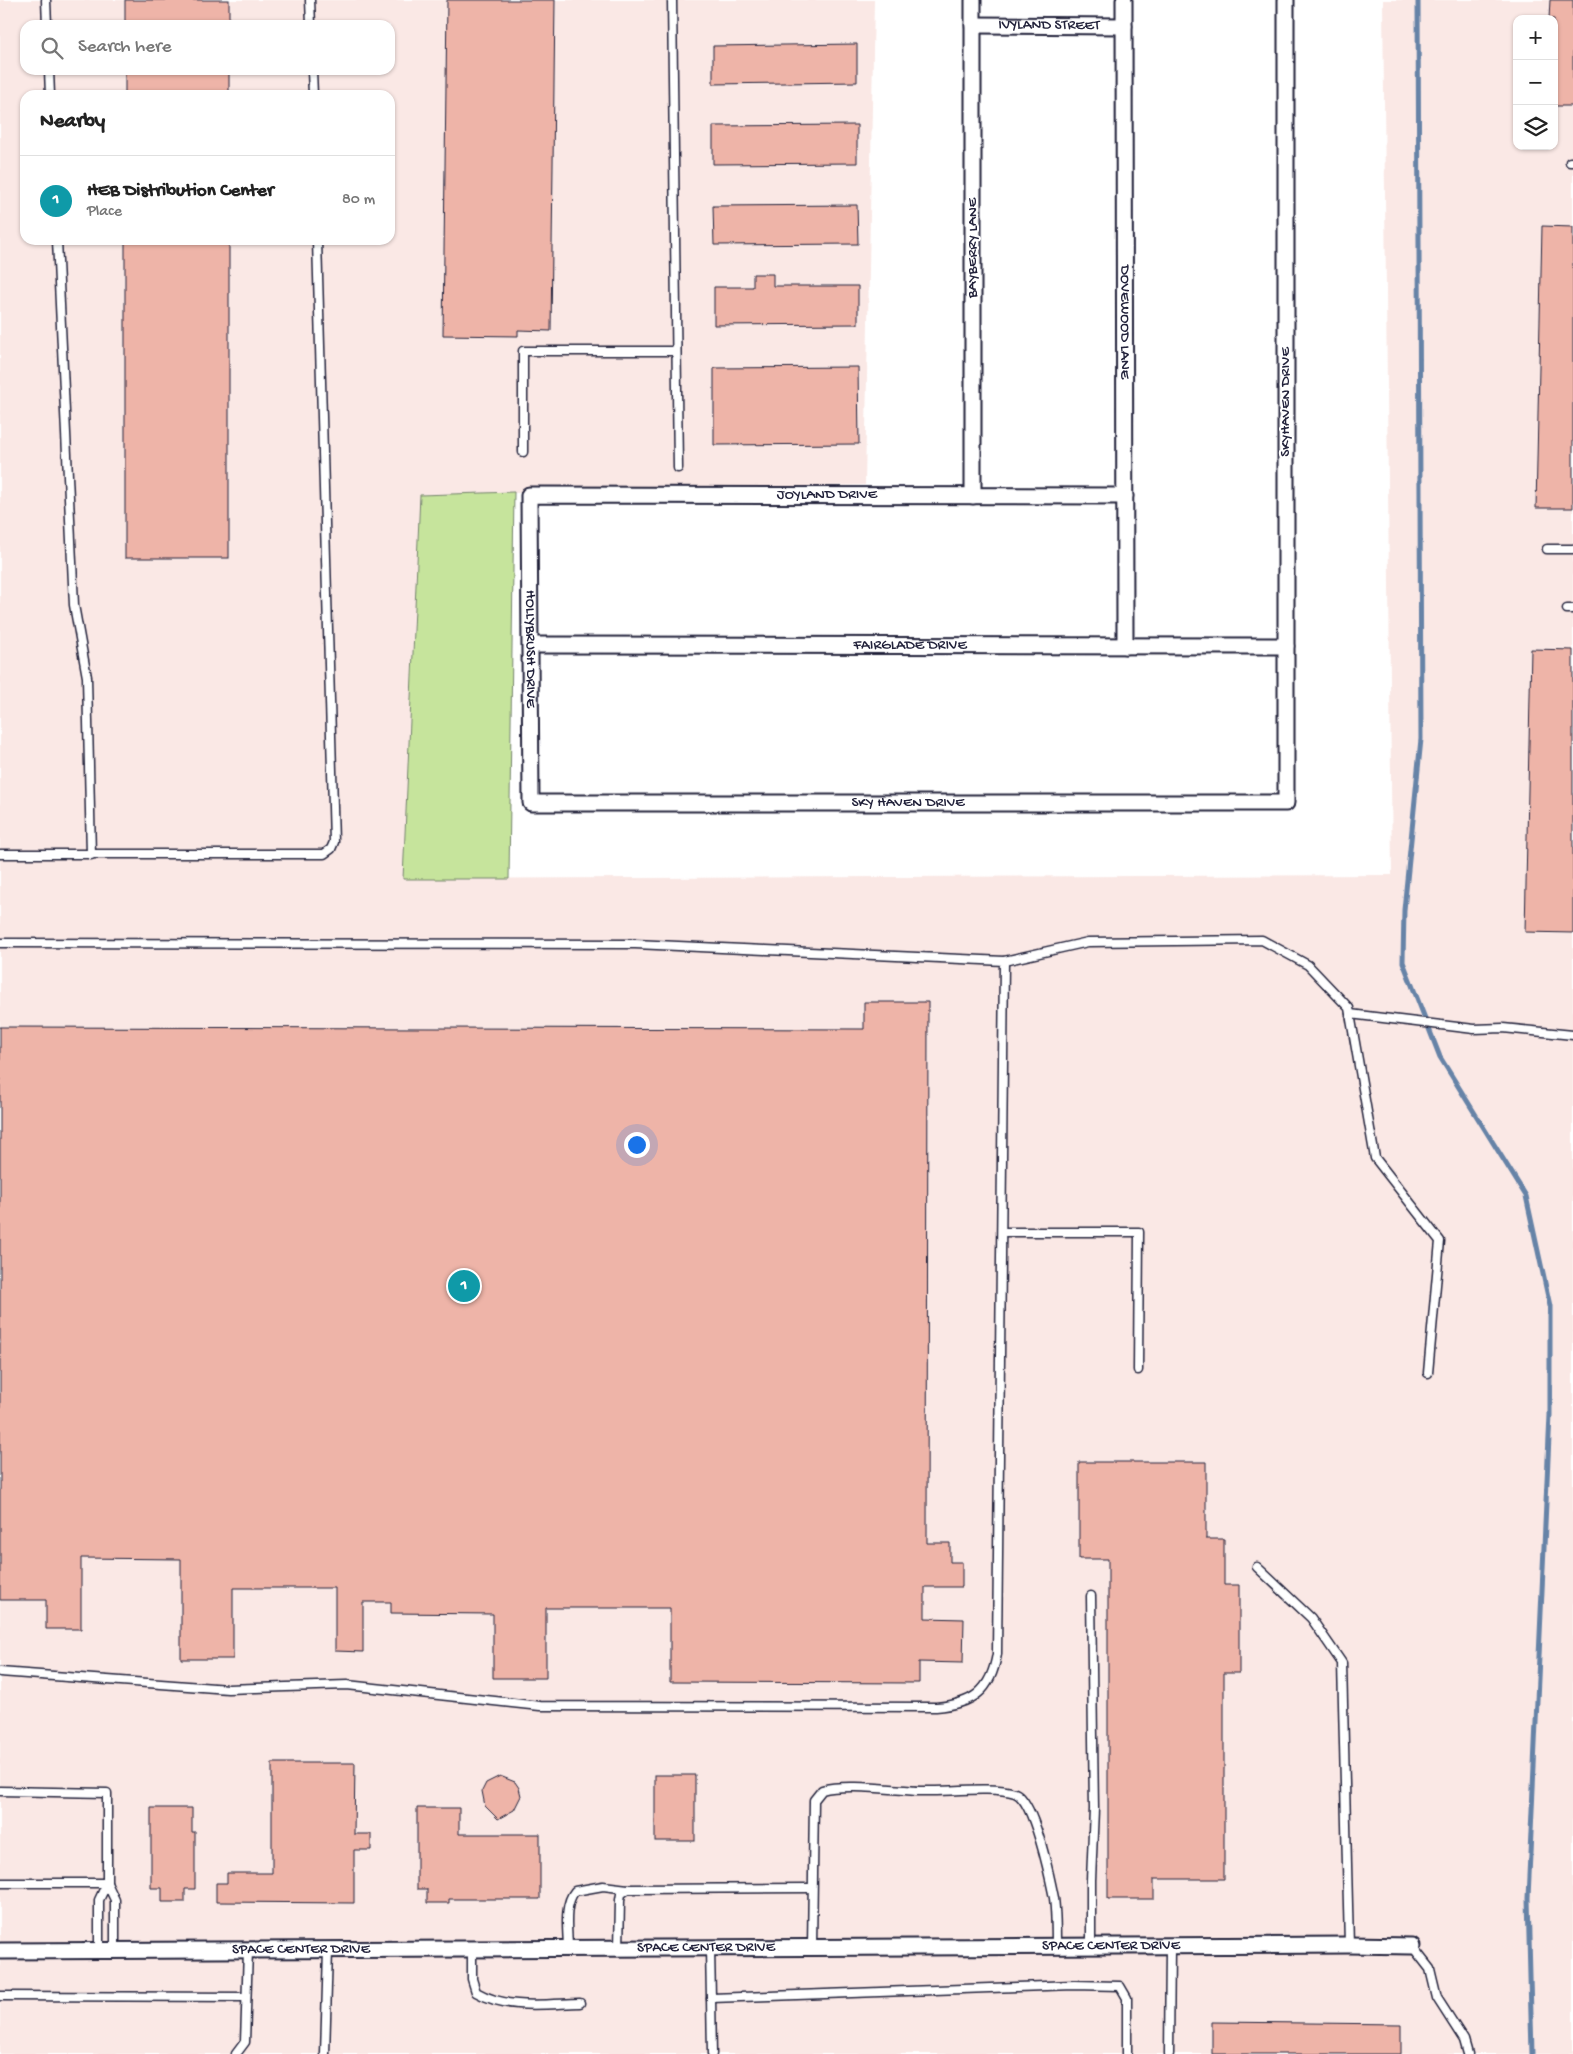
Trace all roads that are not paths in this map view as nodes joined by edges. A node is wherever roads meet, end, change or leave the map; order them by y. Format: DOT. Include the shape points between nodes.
graph roads {
  1 [pos="46,0"];
  2 [pos="310,0"];
  3 [pos="672,0"];
  4 [pos="974,0"];
  5 [pos="1124,0"];
  6 [pos="1286,0"];
  7 [pos="47,20"];
  8 [pos="311,20"];
  9 [pos="973,24"];
  10 [pos="1124,26"];
  11 [pos="49,75"];
  12 [pos="312,75"];
  13 [pos="50,90"];
  14 [pos="313,90"];
  15 [pos="57,245"];
  16 [pos="317,245"];
  17 [pos="676,351"];
  18 [pos="522,452"];
  19 [pos="678,468"];
  20 [pos="529,495"];
  21 [pos="973,496"];
  22 [pos="1125,496"];
  23 [pos="1547,549"];
  24 [pos="1573,549"];
  25 [pos="532,645"];
  26 [pos="1126,646"];
  27 [pos="1286,646"];
  28 [pos="531,803"];
  29 [pos="1286,804"];
  30 [pos="0,854"];
  31 [pos="91,855"];
  32 [pos="0,942"];
  33 [pos="1004,961"];
  34 [pos="1350,1014"];
  35 [pos="1573,1035"];
  36 [pos="1002,1232"];
  37 [pos="1138,1370"];
  38 [pos="1428,1373"];
  39 [pos="1257,1567"];
  40 [pos="1091,1596"];
  41 [pos="0,1672"];
  42 [pos="0,1791"];
  43 [pos="0,1883"];
  44 [pos="107,1883"];
  45 [pos="812,1888"];
  46 [pos="628,1889"];
  47 [pos="1349,1945"];
  48 [pos="1412,1946"];
  49 [pos="1056,1947"];
  50 [pos="1092,1947"];
  51 [pos="1170,1947"];
  52 [pos="710,1948"];
  53 [pos="812,1948"];
  54 [pos="472,1949"];
  55 [pos="568,1949"];
  56 [pos="619,1949"];
  57 [pos="115,1950"];
  58 [pos="248,1950"];
  59 [pos="328,1950"];
  60 [pos="0,1951"];
  61 [pos="99,1951"];
  62 [pos="0,1996"];
  63 [pos="246,1997"];
  64 [pos="712,1998"];
  65 [pos="580,2003"];
  66 [pos="236,2054"];
  67 [pos="325,2054"];
  68 [pos="712,2054"];
  69 [pos="1127,2054"];
  70 [pos="1169,2054"];
  71 [pos="1468,2054"];
  1 -- 7 [label="lane"];
  2 -- 8 [label="lane"];
  3 -- 17 [label="lane"];
  4 -- 9 [label="street, BAYBERRY LANE"];
  5 -- 10 [label="street, DOVEWOOD LANE"];
  6 -- 27 [label="street, SKYHAVEN DRIVE"];
  9 -- 10 [label="street, IVYLAND STREET"];
  9 -- 21 [label="street, BAYBERRY LANE"];
  10 -- 22 [label="street, DOVEWOOD LANE"];
  11 -- 13 [label="lane"];
  12 -- 14 [label="lane"];
  15 -- 31 [label="lane" via="74,605 87,677"];
  16 -- 31 [label="lane" via="334,842 324,854"];
  17 -- 18 [label="lane" via="523,350"];
  17 -- 19 [label="lane"];
  20 -- 21 [label="street, JOYLAND DRIVE"];
  20 -- 25 [label="street, HOLLYBRUSH DRIVE"];
  21 -- 22 [label="street, JOYLAND DRIVE"];
  22 -- 26 [label="street, DOVEWOOD LANE"];
  23 -- 24 [label="lane"];
  25 -- 26 [label="street, FAIRGLADE DRIVE"];
  25 -- 28 [label="street, HOLLYBRUSH DRIVE"];
  26 -- 27 [label="street, FAIRGLADE DRIVE"];
  27 -- 29 [label="street, SKYHAVEN DRIVE"];
  28 -- 29 [label="street, SKY HAVEN DRIVE"];
  30 -- 31 [label="lane"];
  32 -- 33 [label="lane" via="636,944"];
  33 -- 34 [label="lane" via="1088,942 1262,940 1308,965"];
  33 -- 36 [label="lane"];
  34 -- 35 [label="lane" via="1474,1029 1503,1028"];
  34 -- 38 [label="lane" via="1375,1158 1440,1241"];
  36 -- 37 [label="lane" via="1138,1232"];
  36 -- 41 [label="lane" via="997,1654 987,1684 973,1698 958,1705 540,1706 347,1685 228,1689"];
  39 -- 47 [label="lane" via="1311,1618 1342,1663"];
  40 -- 50 [label="lane"];
  42 -- 44 [label="lane" via="107,1792"];
  43 -- 44 [label="lane"];
  44 -- 57 [label="lane" via="115,1900"];
  44 -- 61 [label="lane" via="99,1900"];
  45 -- 46 [label="lane"];
  45 -- 49 [label="lane" via="814,1800 822,1790 843,1787 951,1792 1000,1790 1018,1794 1027,1804 1048,1871 1056,1920"];
  45 -- 53 [label="lane"];
  46 -- 55 [label="lane" via="603,1886 575,1891 568,1906"];
  46 -- 56 [label="lane" via="621,1894 620,1900"];
  47 -- 48 [label="street, SPACE CENTER DRIVE"];
  47 -- 51 [label="street, SPACE CENTER DRIVE"];
  48 -- 71 [label="lane" via="1430,1969 1437,1998 1464,2040"];
  49 -- 50 [label="street, SPACE CENTER DRIVE"];
  49 -- 53 [label="street, SPACE CENTER DRIVE"];
  50 -- 51 [label="street, SPACE CENTER DRIVE"];
  51 -- 70 [label="lane"];
  52 -- 53 [label="street, SPACE CENTER DRIVE"];
  52 -- 56 [label="street, SPACE CENTER DRIVE"];
  52 -- 64 [label="lane"];
  54 -- 55 [label="street, SPACE CENTER DRIVE"];
  54 -- 59 [label="street, SPACE CENTER DRIVE"];
  54 -- 65 [label="lane" via="472,1979 476,1992 488,1999 518,2005"];
  55 -- 56 [label="street, SPACE CENTER DRIVE"];
  57 -- 58 [label="street, SPACE CENTER DRIVE"];
  57 -- 61 [label="street, SPACE CENTER DRIVE"];
  58 -- 59 [label="street, SPACE CENTER DRIVE"];
  58 -- 63 [label="lane"];
  59 -- 67 [label="lane"];
  60 -- 61 [label="street, SPACE CENTER DRIVE"];
  62 -- 63 [label="lane"];
  63 -- 66 [label="lane" via="245,2042"];
  64 -- 68 [label="lane"];
  64 -- 69 [label="lane" via="1074,1984 1120,1986 1127,1998"];
}
